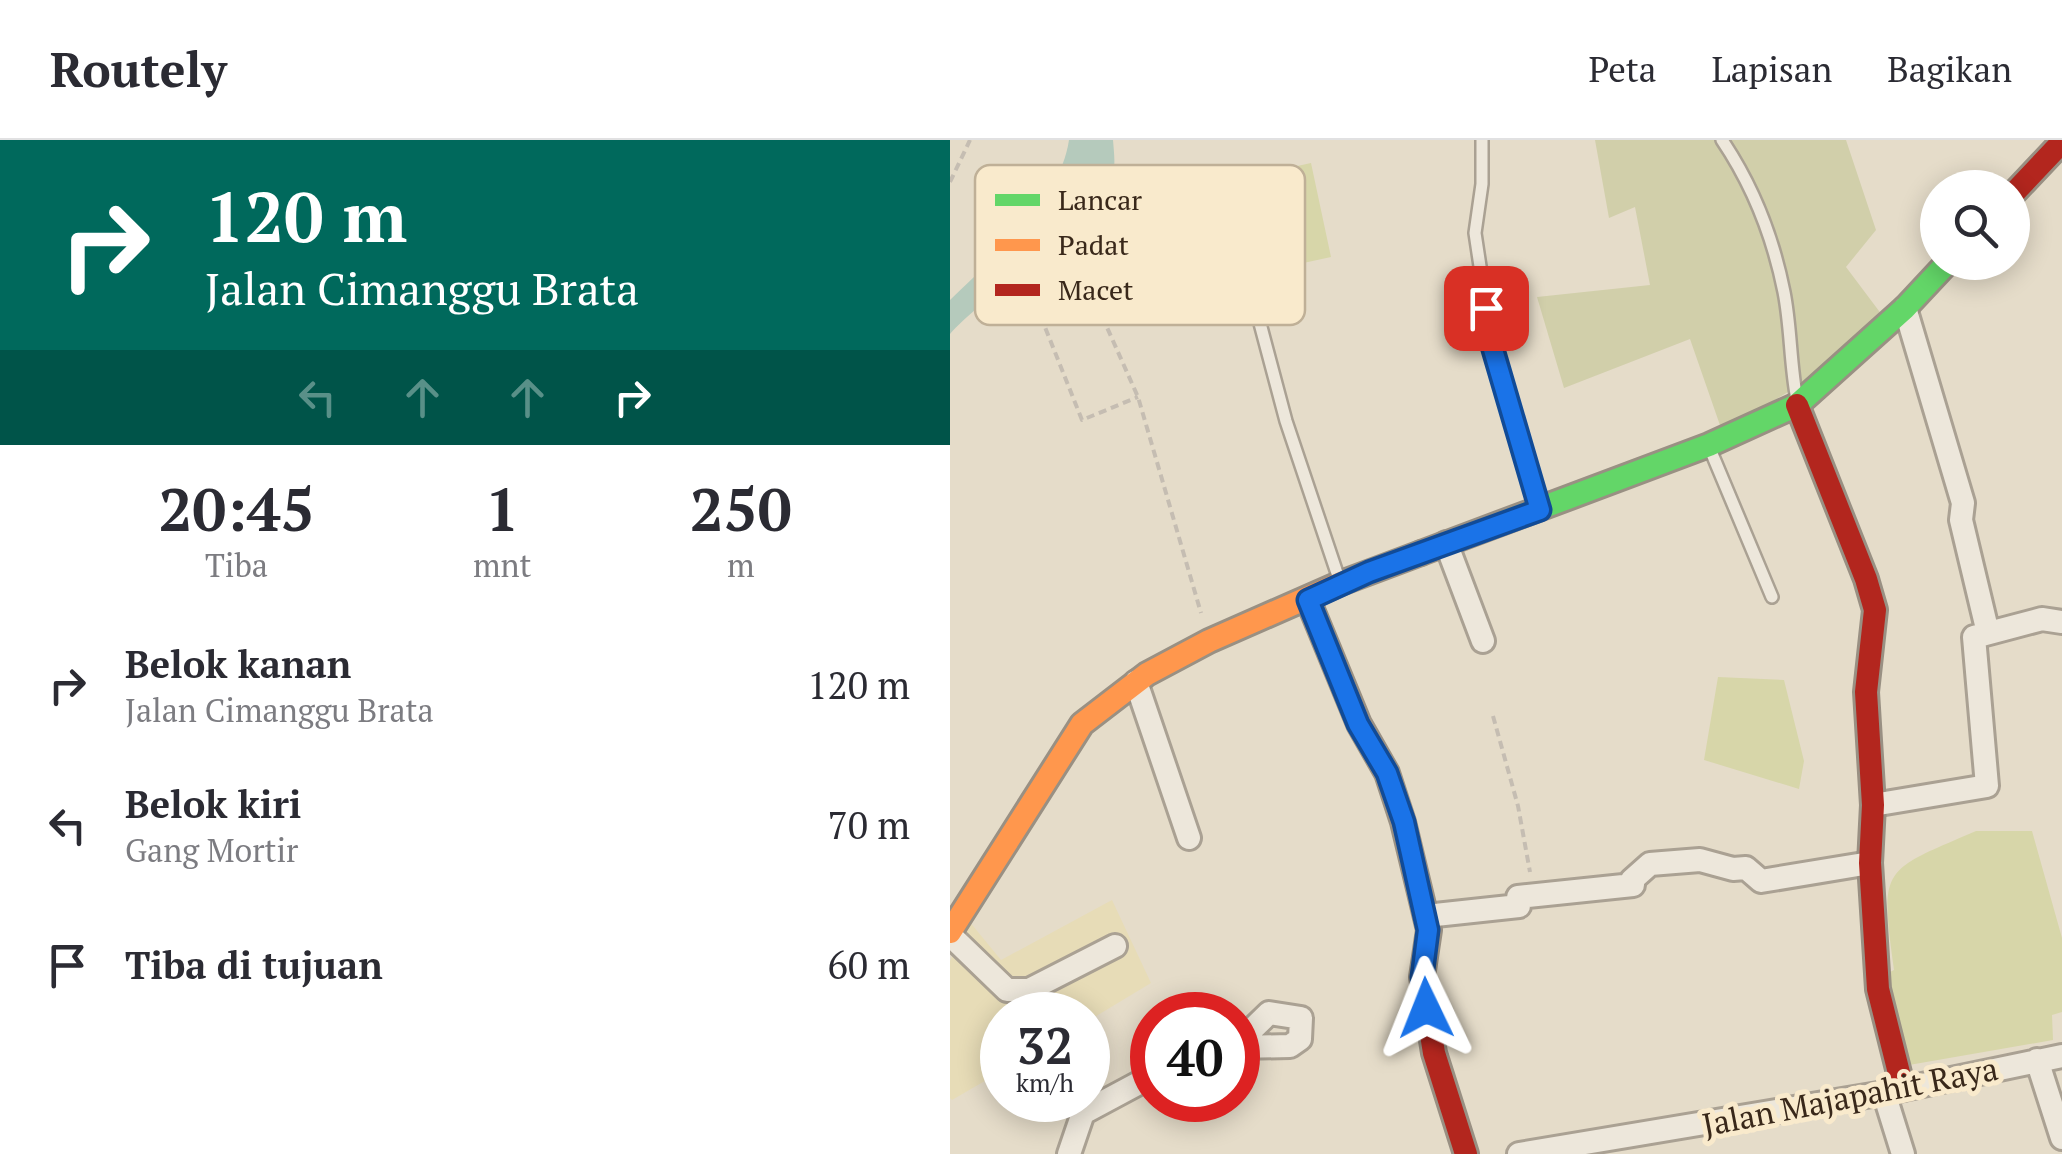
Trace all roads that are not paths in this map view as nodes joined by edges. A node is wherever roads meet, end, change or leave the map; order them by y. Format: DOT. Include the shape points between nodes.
graph roads {
  1 [pos="1482,140"];
  2 [pos="1722,140"];
  3 [pos="2062,142"];
  4 [pos="2030,175"];
  5 [pos="1931,280"];
  6 [pos="1905,308"];
  7 [pos="1260,325"];
  8 [pos="1797,404"];
  9 [pos="1709,444"];
  10 [pos="1540,510"];
  11 [pos="1446,542"];
  12 [pos="1341,583"];
  13 [pos="1772,597"];
  14 [pos="1308,600"];
  15 [pos="2062,622"];
  16 [pos="1988,632"];
  17 [pos="1483,641"];
  18 [pos="1136,682"];
  19 [pos="1873,805"];
  20 [pos="1189,838"];
  21 [pos="1870,862"];
  22 [pos="1426,916"];
  23 [pos="950,933"];
  24 [pos="1115,946"];
  25 [pos="2062,1056"];
  26 [pos="2037,1060"];
  27 [pos="1130,1088"];
  28 [pos="1894,1091"];
  29 [pos="2062,1138"];
  30 [pos="1069,1154"];
  31 [pos="1466,1154"];
  32 [pos="1519,1154"];
  33 [pos="1903,1154"];
  1 -- 10 [label="lane" via="1474,233 1492,346"];
  2 -- 8 [label="lane" via="1752,190 1776,263"];
  3 -- 4 [label="street"];
  5 -- 6 [label="street"];
  6 -- 8 [label="street"];
  6 -- 16 [label="street" via="1963,503 1960,520"];
  7 -- 12 [label="lane"];
  8 -- 9 [label="street"];
  8 -- 19 [label="street" via="1875,610 1866,692"];
  9 -- 10 [label="street"];
  9 -- 13 [label="lane"];
  10 -- 11 [label="street"];
  11 -- 12 [label="street"];
  11 -- 17 [label="street"];
  12 -- 14 [label="street"];
  14 -- 18 [label="street" via="1209,640"];
  14 -- 22 [label="street" via="1358,724 1387,773"];
  15 -- 16 [label="street" via="2042,619"];
  16 -- 19 [label="street" via="1974,637 1987,786"];
  18 -- 20 [label="street"];
  18 -- 23 [label="street" via="1082,724"];
  19 -- 21 [label="street"];
  21 -- 22 [label="street" via="1761,881 1746,868 1700,860 1650,864 1633,885 1518,897 1519,906"];
  21 -- 28 [label="street" via="1878,990"];
  22 -- 31 [label="street" via="1426,1008"];
  23 -- 24 [label="street" via="1007,990 1018,993"];
  25 -- 26 [label="street, Jalan Majapahit Raya"];
  26 -- 28 [label="street, Jalan Majapahit Raya"];
  26 -- 29 [label="street"];
  27 -- 30 [label="street" via="1082,1114"];
  28 -- 32 [label="street, Jalan Majapahit Raya"];
  28 -- 33 [label="street"];
}
